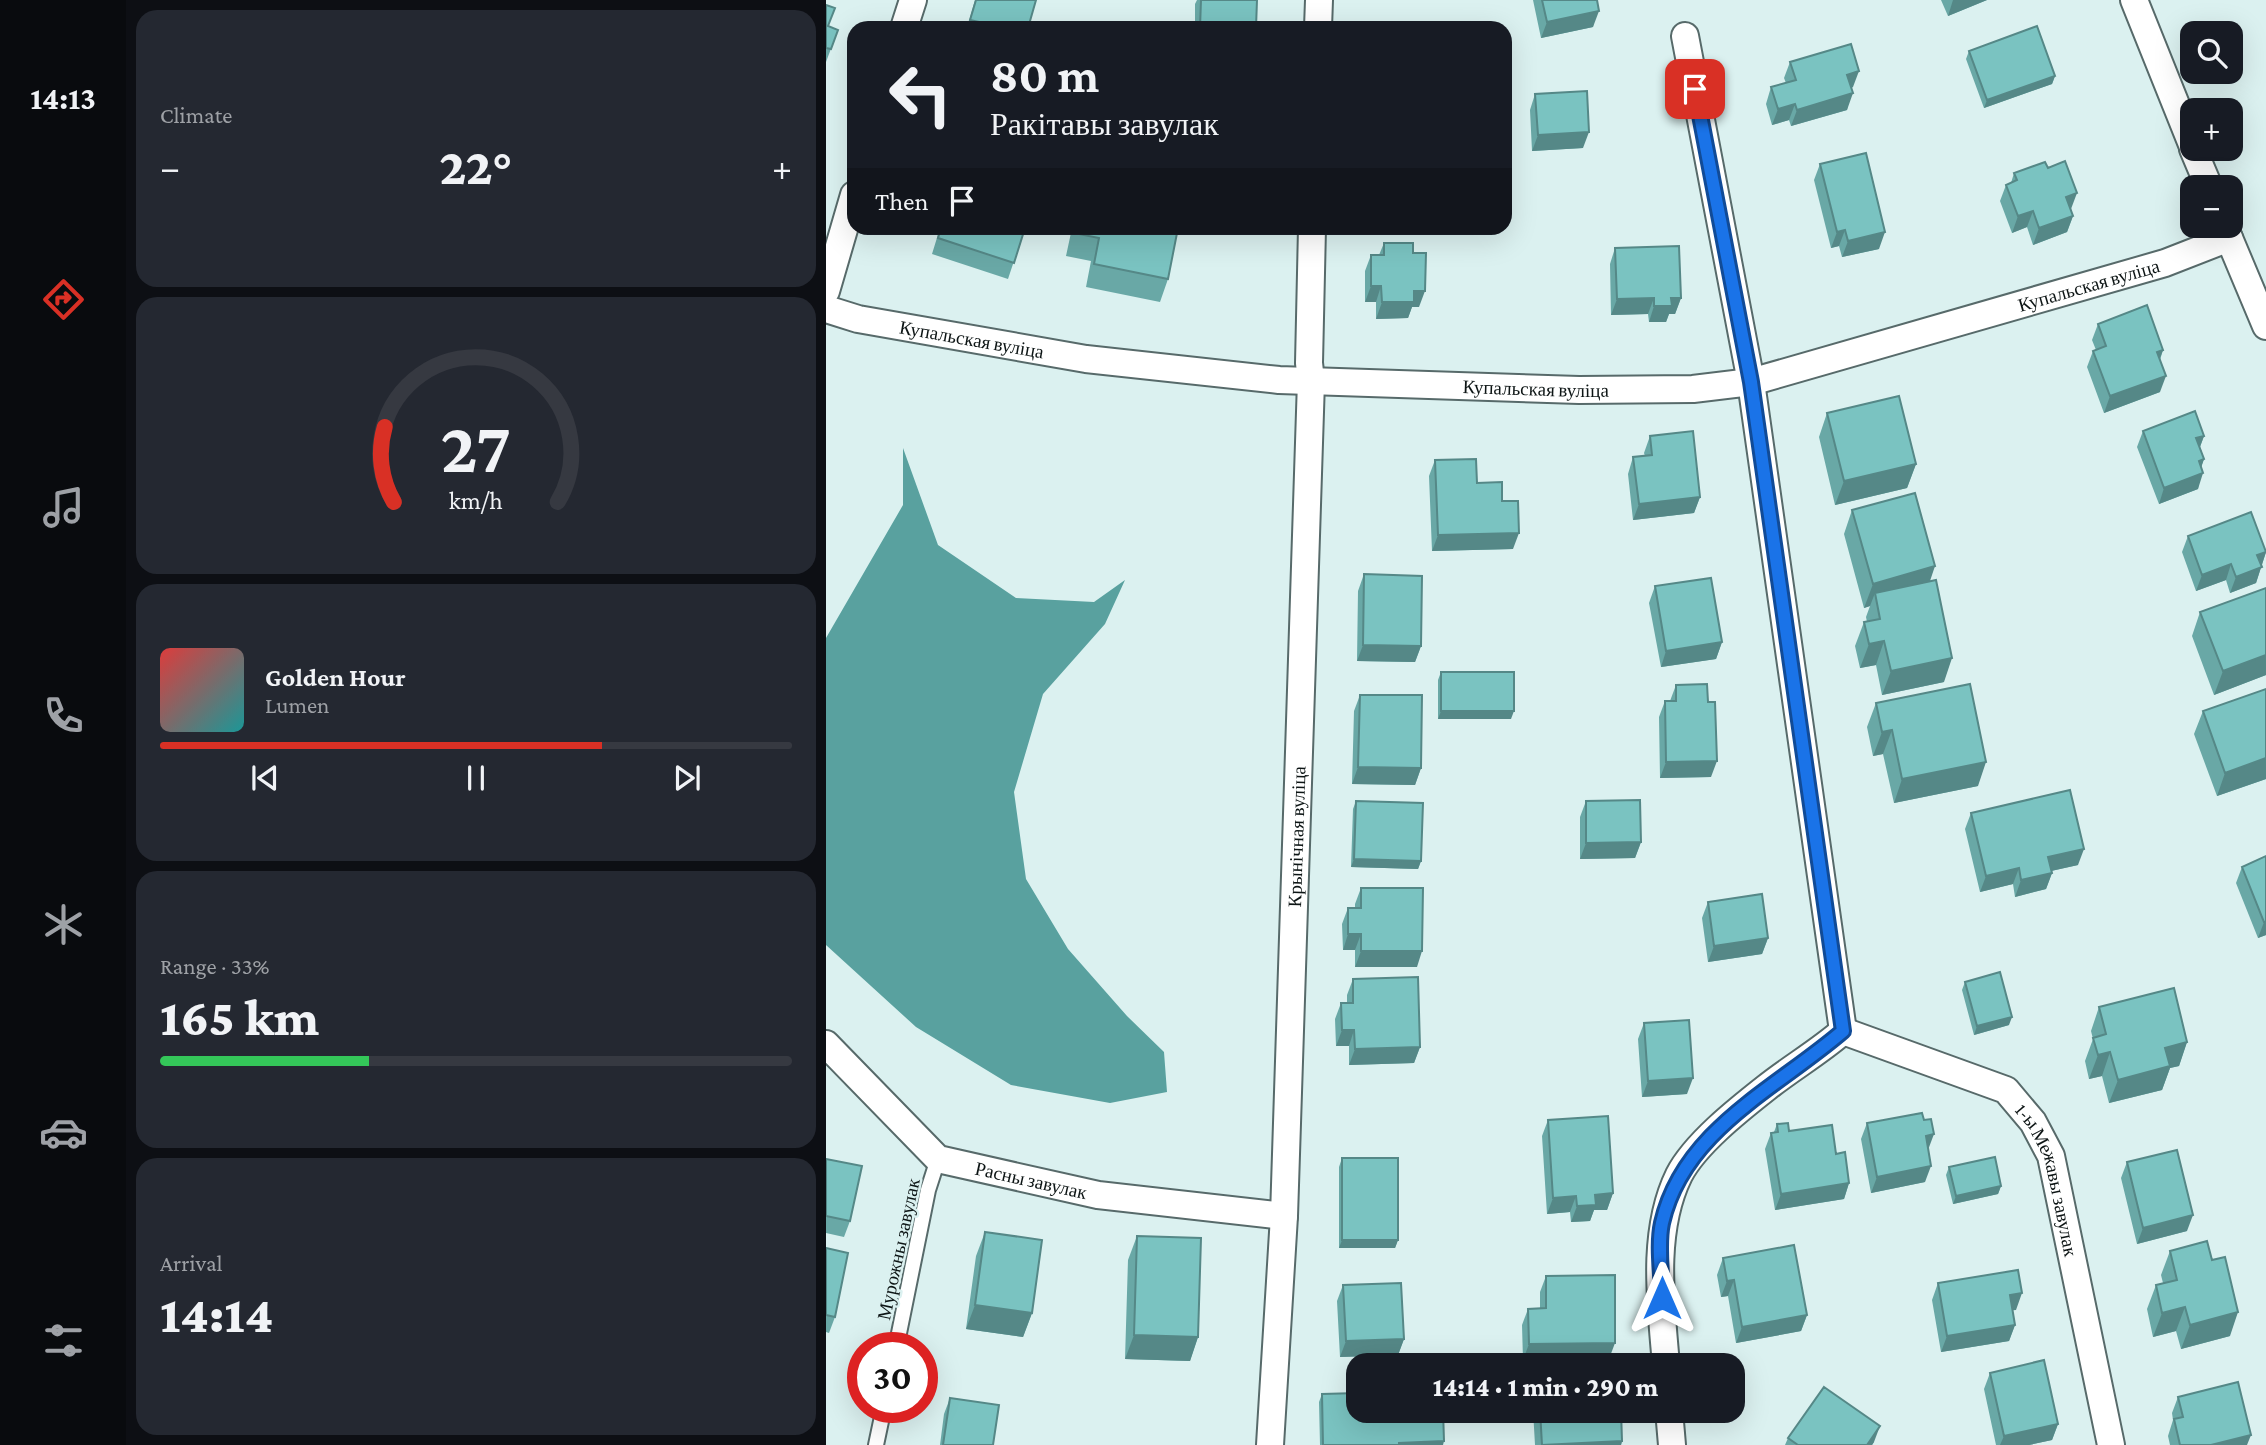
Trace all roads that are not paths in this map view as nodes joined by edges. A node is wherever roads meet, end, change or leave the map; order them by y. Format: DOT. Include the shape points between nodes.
graph roads {
  1 [pos="913,0"];
  2 [pos="1319,0"];
  3 [pos="2134,0"];
  4 [pos="906,21"];
  5 [pos="1318,21"];
  6 [pos="1685,36"];
  7 [pos="2180,115"];
  8 [pos="847,219"];
  9 [pos="1312,235"];
  10 [pos="2215,238"];
  11 [pos="2229,238"];
  12 [pos="826,291"];
  13 [pos="826,309"];
  14 [pos="2266,326"];
  15 [pos="1311,381"];
  16 [pos="1751,382"];
  17 [pos="1843,1031"];
  18 [pos="826,1044"];
  19 [pos="938,1159"];
  20 [pos="1284,1216"];
  21 [pos="899,1332"];
  22 [pos="1666,1353"];
  23 [pos="881,1423"];
  24 [pos="1670,1423"];
  25 [pos="876,1445"];
  26 [pos="1270,1445"];
  27 [pos="1672,1445"];
  28 [pos="2111,1445"];
  1 -- 4 [label="street"];
  2 -- 5 [label="street"];
  3 -- 7 [label="street"];
  6 -- 16 [label="street"];
  8 -- 12 [label="street"];
  9 -- 15 [label="street, Крынічная вуліца"];
  10 -- 16 [label="street, Купальская вуліца" via="2165,263"];
  11 -- 14 [label="street"];
  13 -- 15 [label="street, Купальская вуліца" via="858,319 1086,359"];
  15 -- 16 [label="street, Купальская вуліца" via="1578,390 1693,389"];
  15 -- 20 [label="street, Крынічная вуліца"];
  16 -- 17 [label="street"];
  17 -- 22 [label="street" via="1714,1133 1680,1174 1662,1224"];
  17 -- 28 [label="street, 1-ы Межавы завулак" via="2006,1090 2033,1122 2050,1156"];
  18 -- 19 [label="street"];
  19 -- 20 [label="street, Расны завулак" via="1098,1195"];
  19 -- 21 [label="lane, Мурожны завулак"];
  20 -- 26 [label="street, Крынічная вуліца"];
  23 -- 25 [label="lane"];
  24 -- 27 [label="street"];
}
